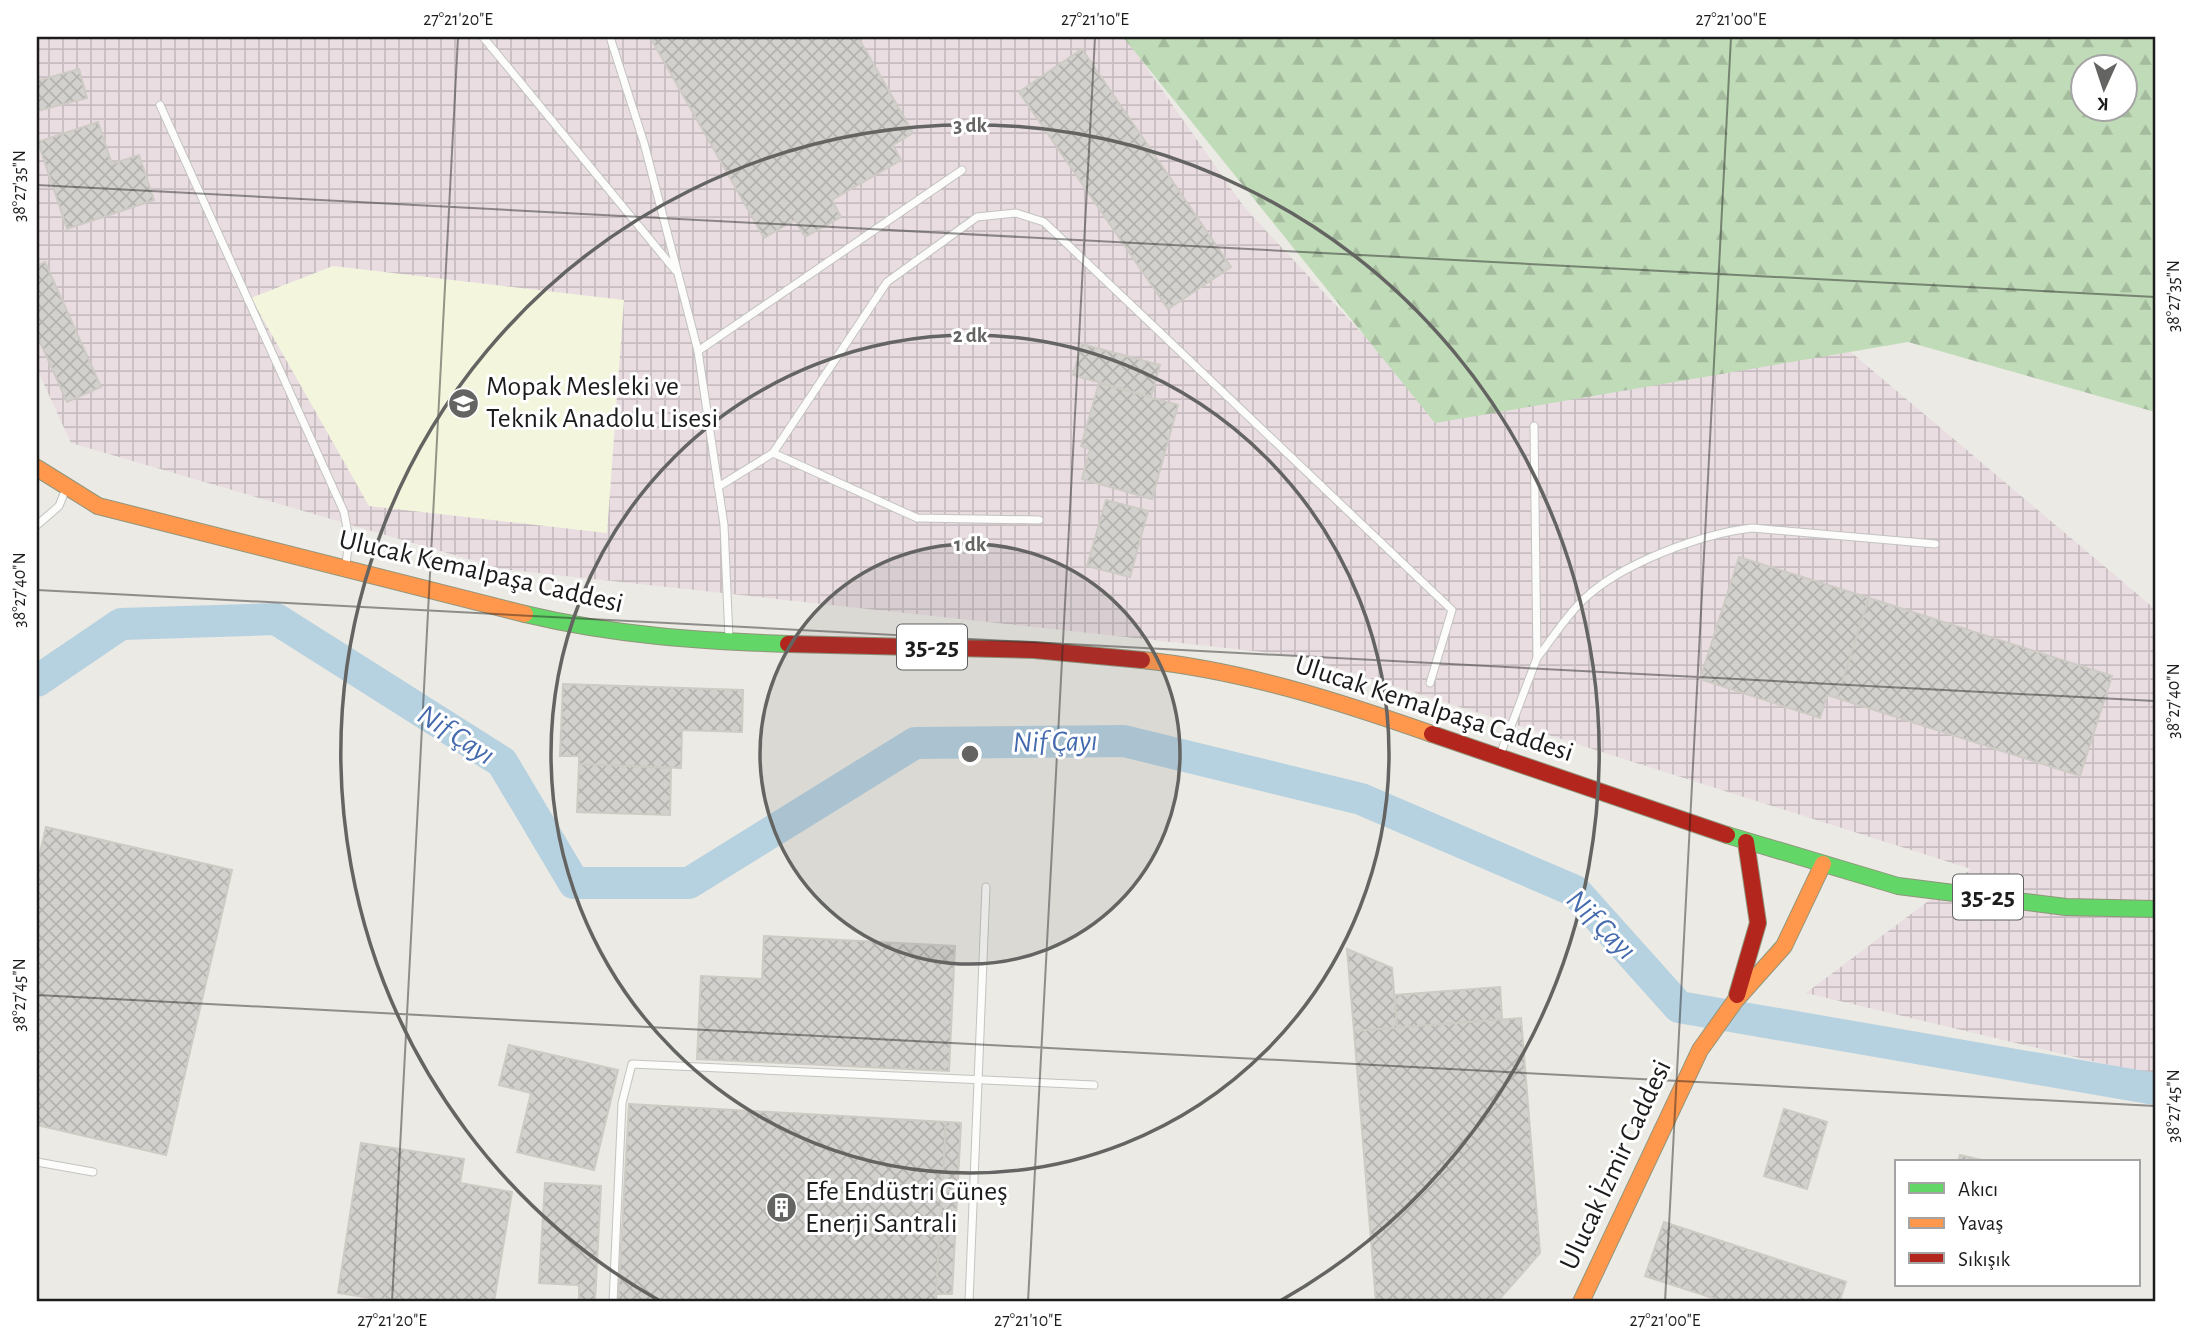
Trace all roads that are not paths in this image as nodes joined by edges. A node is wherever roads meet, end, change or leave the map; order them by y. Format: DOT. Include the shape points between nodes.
graph roads {
  1 [pos="483,37"];
  2 [pos="610,37"];
  3 [pos="160,105"];
  4 [pos="962,170"];
  5 [pos="678,273"];
  6 [pos="698,351"];
  7 [pos="1534,426"];
  8 [pos="773,453"];
  9 [pos="37,468"];
  10 [pos="66,486"];
  11 [pos="718,486"];
  12 [pos="1039,520"];
  13 [pos="37,525"];
  14 [pos="1935,544"];
  15 [pos="345,568"];
  16 [pos="729,642"];
  17 [pos="1537,658"];
  18 [pos="1430,683"];
  19 [pos="1499,756"];
  20 [pos="1746,842"];
  21 [pos="1823,864"];
  22 [pos="986,887"];
  23 [pos="2155,909"];
  24 [pos="1735,1001"];
  25 [pos="978,1079"];
  26 [pos="1094,1085"];
  27 [pos="37,1162"];
  28 [pos="93,1172"];
  29 [pos="614,1302"];
  30 [pos="970,1302"];
  31 [pos="1581,1302"];
  1 -- 5 [label="lane"];
  2 -- 5 [label="lane"];
  3 -- 15 [label="lane" via="344,512 349,540"];
  4 -- 6 [label="lane"];
  5 -- 6 [label="lane"];
  6 -- 11 [label="lane"];
  7 -- 17 [label="lane"];
  8 -- 11 [label="lane"];
  8 -- 12 [label="lane" via="916,518"];
  8 -- 18 [label="lane" via="887,282 977,217 1003,212 1030,216 1044,222 1452,610"];
  9 -- 10 [label="main road, Ulucak Kemalpaşa Caddesi / 35-25"];
  10 -- 13 [label="lane" via="59,506"];
  10 -- 15 [label="main road, Ulucak Kemalpaşa Caddesi / 35-25" via="98,506"];
  11 -- 16 [label="lane"];
  14 -- 17 [label="lane" via="1752,528 1728,530 1673,548 1613,579 1584,599"];
  15 -- 16 [label="main road, Ulucak Kemalpaşa Caddesi / 35-25" via="563,623 685,641"];
  16 -- 19 [label="main road, Ulucak Kemalpaşa Caddesi / 35-25" via="1034,650 1179,664 1332,699"];
  17 -- 19 [label="lane"];
  19 -- 20 [label="main road, Ulucak Kemalpaşa Caddesi / 35-25"];
  20 -- 21 [label="main road, Ulucak Kemalpaşa Caddesi / 35-25"];
  20 -- 24 [label="main road" via="1758,923"];
  21 -- 23 [label="main road, Ulucak Kemalpaşa Caddesi / 35-25" via="1898,886 2066,907"];
  21 -- 24 [label="main road" via="1784,946"];
  22 -- 25 [label="lane"];
  24 -- 31 [label="main road, Ulucak İzmir Caddesi" via="1700,1051"];
  25 -- 26 [label="lane"];
  25 -- 29 [label="lane" via="632,1064 622,1103"];
  25 -- 30 [label="lane"];
  27 -- 28 [label="lane"];
}
